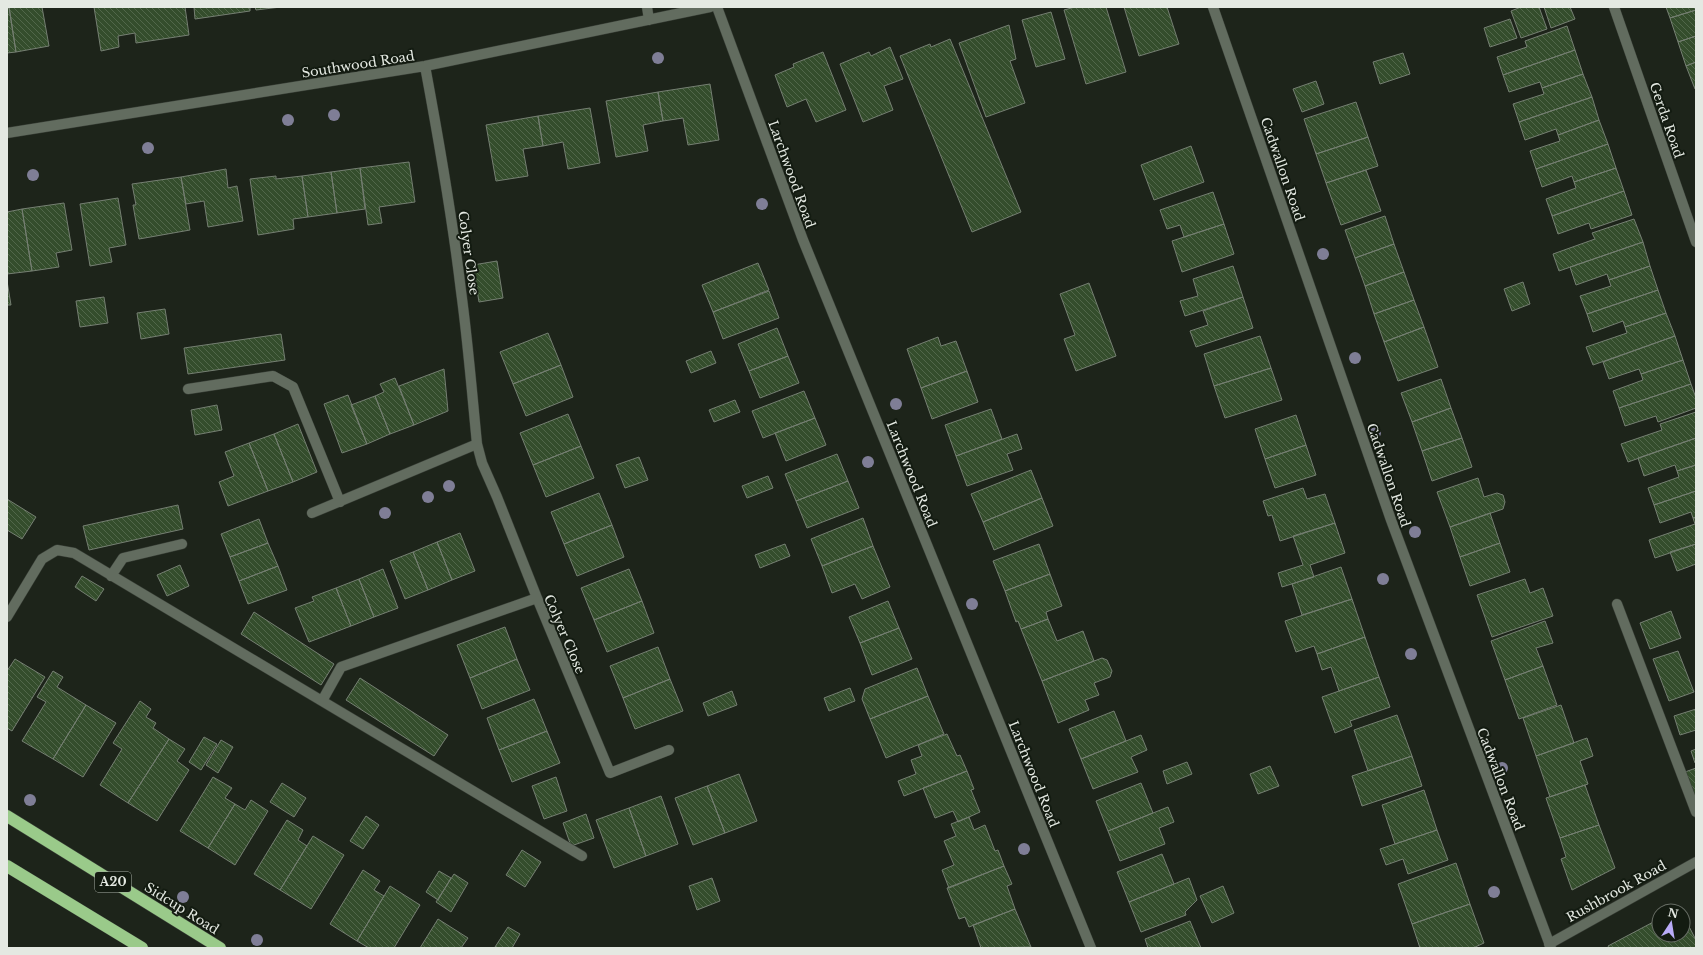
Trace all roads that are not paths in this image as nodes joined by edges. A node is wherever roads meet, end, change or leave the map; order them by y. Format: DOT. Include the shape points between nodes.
graph roads {
  1 [pos="647,7"];
  2 [pos="710,7"];
  3 [pos="717,7"];
  4 [pos="1213,7"];
  5 [pos="1614,7"];
  6 [pos="649,20"];
  7 [pos="425,66"];
  8 [pos="7,133"];
  9 [pos="1696,242"];
  10 [pos="188,389"];
  11 [pos="478,444"];
  12 [pos="340,502"];
  13 [pos="312,512"];
  14 [pos="182,544"];
  15 [pos="111,576"];
  16 [pos="537,598"];
  17 [pos="1617,604"];
  18 [pos="7,617"];
  19 [pos="322,701"];
  20 [pos="669,750"];
  21 [pos="1696,812"];
  22 [pos="7,816"];
  23 [pos="582,856"];
  24 [pos="1696,862"];
  25 [pos="7,866"];
  26 [pos="1550,946"];
  27 [pos="142,948"];
  28 [pos="220,948"];
  29 [pos="1091,948"];
  1 -- 6 [label="street"];
  2 -- 6 [label="street, Southwood Road"];
  3 -- 29 [label="street, Larchwood Road" via="803,240"];
  4 -- 26 [label="street, Cadwallon Road" via="1391,520"];
  5 -- 9 [label="street, Gerda Road"];
  6 -- 7 [label="street, Southwood Road"];
  7 -- 8 [label="street, Southwood Road"];
  7 -- 11 [label="street, Colyer Close" via="453,229"];
  10 -- 12 [label="street" via="273,376 293,387"];
  11 -- 12 [label="street"];
  11 -- 16 [label="street, Colyer Close" via="482,462"];
  12 -- 13 [label="street"];
  14 -- 15 [label="street" via="123,558"];
  15 -- 18 [label="street" via="74,553 57,550 42,559"];
  15 -- 19 [label="street"];
  16 -- 19 [label="street" via="341,667"];
  16 -- 20 [label="street, Colyer Close" via="610,773"];
  17 -- 21 [label="street"];
  19 -- 23 [label="street"];
  22 -- 28 [label="highway, Sidcup Road / A20"];
  24 -- 26 [label="street, Rushbrook Road"];
  25 -- 27 [label="highway"];
}
